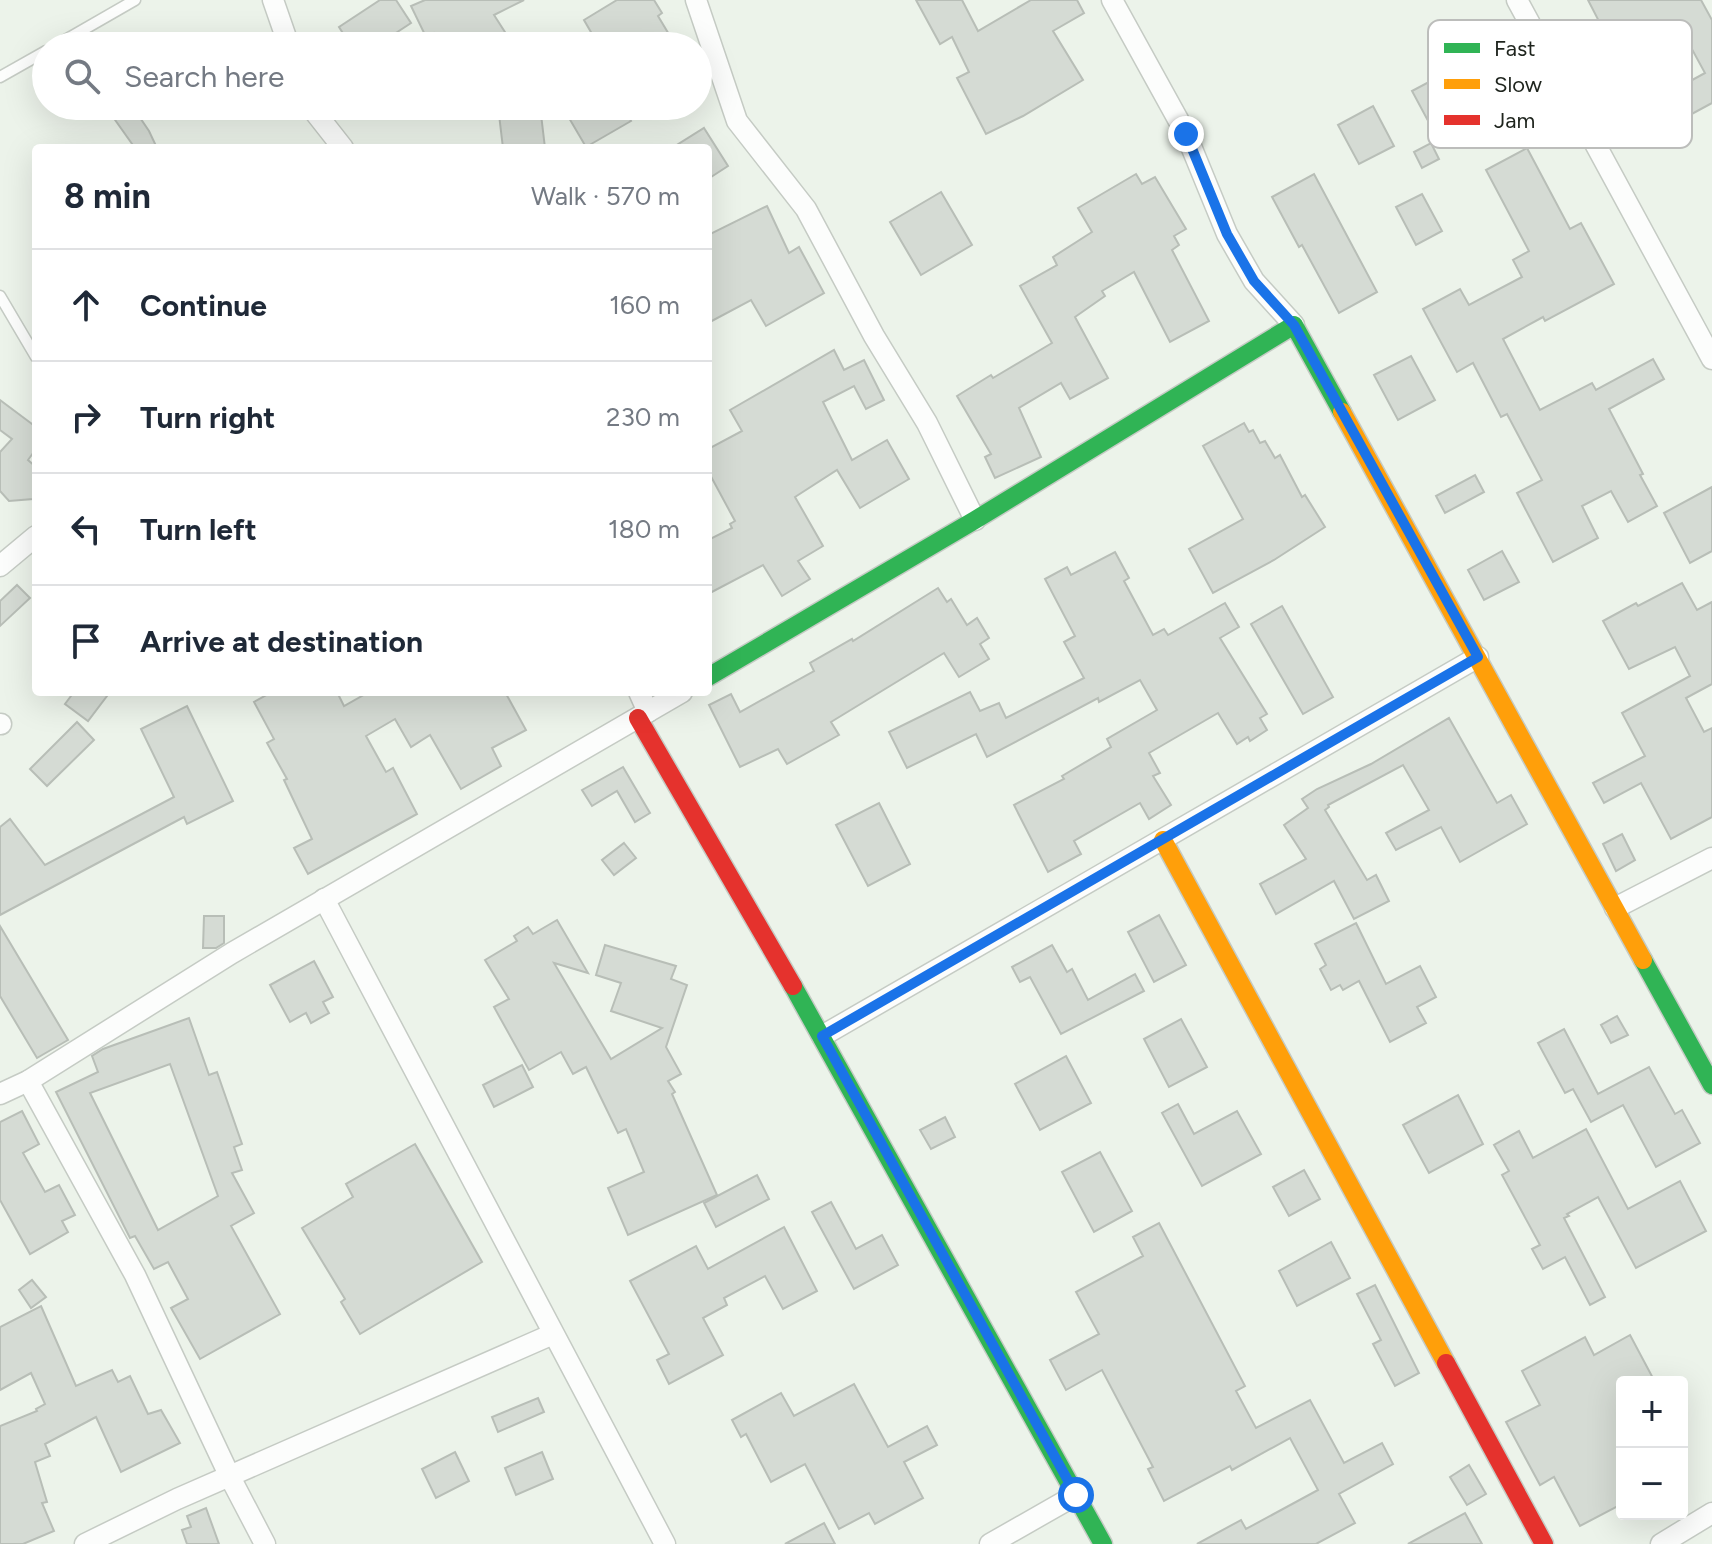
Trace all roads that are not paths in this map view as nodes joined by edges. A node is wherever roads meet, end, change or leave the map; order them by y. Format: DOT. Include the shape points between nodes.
graph roads {
  1 [pos="135,0"];
  2 [pos="273,0"];
  3 [pos="696,0"];
  4 [pos="1112,0"];
  5 [pos="1517,0"];
  6 [pos="1528,20"];
  7 [pos="79,32"];
  8 [pos="284,32"];
  9 [pos="707,32"];
  10 [pos="712,47"];
  11 [pos="32,59"];
  12 [pos="0,77"];
  13 [pos="321,120"];
  14 [pos="340,144"];
  15 [pos="1597,148"];
  16 [pos="0,296"];
  17 [pos="1294,325"];
  18 [pos="32,350"];
  19 [pos="1712,359"];
  20 [pos="975,520"];
  21 [pos="32,539"];
  22 [pos="0,566"];
  23 [pos="1478,657"];
  24 [pos="712,675"];
  25 [pos="640,696"];
  26 [pos="675,696"];
  27 [pos="643,715"];
  28 [pos="1163,840"];
  29 [pos="1712,858"];
  30 [pos="324,899"];
  31 [pos="1615,908"];
  32 [pos="822,1036"];
  33 [pos="28,1081"];
  34 [pos="1712,1085"];
  35 [pos="0,1094"];
  36 [pos="553,1334"];
  37 [pos="230,1477"];
  38 [pos="1076,1495"];
  39 [pos="1712,1513"];
  40 [pos="85,1544"];
  41 [pos="265,1544"];
  42 [pos="665,1544"];
  43 [pos="990,1544"];
  44 [pos="1103,1544"];
  45 [pos="1544,1544"];
  46 [pos="1661,1544"];
  1 -- 7 [label="lane"];
  2 -- 8 [label="street"];
  3 -- 9 [label="street"];
  4 -- 17 [label="street" via="1186,134 1227,234 1254,281"];
  5 -- 6 [label="street"];
  10 -- 20 [label="street" via="737,121 806,209 927,423"];
  11 -- 12 [label="lane"];
  13 -- 14 [label="street"];
  15 -- 19 [label="street"];
  16 -- 18 [label="lane"];
  17 -- 20 [label="street"];
  17 -- 23 [label="street"];
  20 -- 24 [label="street"];
  21 -- 22 [label="street"];
  23 -- 28 [label="street"];
  23 -- 31 [label="street"];
  25 -- 27 [label="street"];
  26 -- 27 [label="street"];
  27 -- 30 [label="street"];
  27 -- 32 [label="street"];
  28 -- 32 [label="street"];
  28 -- 45 [label="street"];
  29 -- 31 [label="street"];
  30 -- 33 [label="street"];
  30 -- 36 [label="street"];
  31 -- 34 [label="street"];
  32 -- 38 [label="street"];
  33 -- 35 [label="street"];
  33 -- 37 [label="street" via="135,1275"];
  36 -- 37 [label="street"];
  36 -- 42 [label="street"];
  37 -- 40 [label="street"];
  37 -- 41 [label="street"];
  38 -- 43 [label="street"];
  38 -- 44 [label="street"];
  39 -- 46 [label="street"];
}
